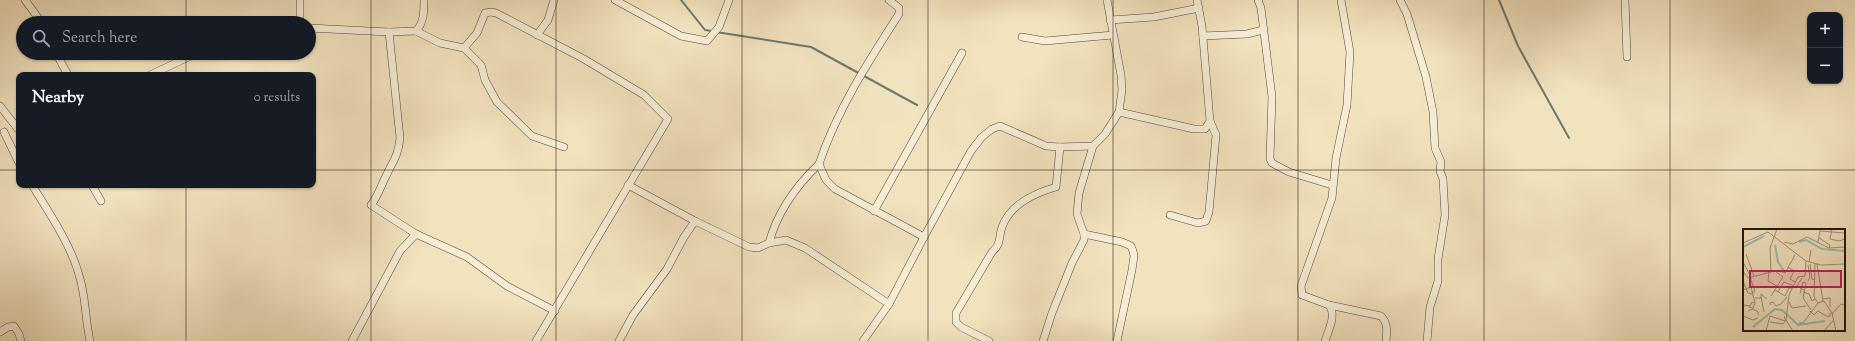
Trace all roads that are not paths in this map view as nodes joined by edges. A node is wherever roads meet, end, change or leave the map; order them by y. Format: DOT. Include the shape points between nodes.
graph roads {
  1 [pos="25,0"];
  2 [pos="300,0"];
  3 [pos="424,0"];
  4 [pos="554,0"];
  5 [pos="615,0"];
  6 [pos="729,0"];
  7 [pos="890,0"];
  8 [pos="1107,0"];
  9 [pos="1197,0"];
  10 [pos="1258,0"];
  11 [pos="1341,0"];
  12 [pos="1400,0"];
  13 [pos="1625,0"];
  14 [pos="1199,8"];
  15 [pos="37,16"];
  16 [pos="300,16"];
  17 [pos="1110,20"];
  18 [pos="316,28"];
  19 [pos="1263,30"];
  20 [pos="416,31"];
  21 [pos="389,32"];
  22 [pos="537,35"];
  23 [pos="1113,35"];
  24 [pos="1203,36"];
  25 [pos="1022,37"];
  26 [pos="464,48"];
  27 [pos="962,53"];
  28 [pos="1627,57"];
  29 [pos="60,60"];
  30 [pos="182,60"];
  31 [pos="66,72"];
  32 [pos="156,72"];
  33 [pos="0,106"];
  34 [pos="1119,112"];
  35 [pos="1210,121"];
  36 [pos="16,125"];
  37 [pos="16,130"];
  38 [pos="2,133"];
  39 [pos="1093,146"];
  40 [pos="1060,147"];
  41 [pos="564,148"];
  42 [pos="16,158"];
  43 [pos="818,164"];
  44 [pos="628,185"];
  45 [pos="1332,185"];
  46 [pos="34,188"];
  47 [pos="94,188"];
  48 [pos="101,201"];
  49 [pos="874,211"];
  50 [pos="1170,215"];
  51 [pos="695,221"];
  52 [pos="416,234"];
  53 [pos="1084,234"];
  54 [pos="924,237"];
  55 [pos="769,243"];
  56 [pos="889,304"];
  57 [pos="1329,305"];
  58 [pos="554,311"];
  59 [pos="0,332"];
  60 [pos="21,341"];
  61 [pos="90,341"];
  62 [pos="352,341"];
  63 [pos="536,341"];
  64 [pos="619,341"];
  65 [pos="863,341"];
  66 [pos="989,341"];
  67 [pos="1043,341"];
  68 [pos="1118,341"];
  69 [pos="1325,341"];
  70 [pos="1386,341"];
  71 [pos="1427,341"];
  1 -- 15 [label="street"];
  2 -- 16 [label="street"];
  3 -- 20 [label="street" via="423,18"];
  4 -- 22 [label="street" via="548,20"];
  5 -- 6 [label="street" via="681,36 707,41 719,27"];
  7 -- 43 [label="street" via="899,8 900,14 858,78"];
  8 -- 17 [label="street"];
  9 -- 14 [label="street"];
  10 -- 19 [label="street"];
  11 -- 45 [label="street" via="1351,62 1347,105"];
  12 -- 71 [label="street" via="1407,14 1426,77 1443,179 1445,215 1438,259 1438,281 1430,307"];
  13 -- 28 [label="street"];
  14 -- 17 [label="street" via="1154,17"];
  14 -- 24 [label="street"];
  17 -- 23 [label="street"];
  18 -- 21 [label="street"];
  19 -- 24 [label="street" via="1247,34"];
  19 -- 45 [label="street" via="1272,97 1272,163 1289,172"];
  20 -- 21 [label="street"];
  20 -- 26 [label="street" via="440,43"];
  21 -- 52 [label="street" via="400,138 398,154 386,175 380,194 371,205"];
  22 -- 26 [label="street" via="496,13 488,12 477,33"];
  22 -- 44 [label="street" via="584,59 644,95 668,119"];
  23 -- 25 [label="street" via="1045,41"];
  23 -- 34 [label="street" via="1121,74 1122,96"];
  24 -- 35 [label="street"];
  26 -- 41 [label="street" via="481,65 485,80 497,102 532,136"];
  27 -- 49 [label="street"];
  29 -- 31 [label="street"];
  30 -- 32 [label="street"];
  33 -- 36 [label="street"];
  34 -- 35 [label="street" via="1194,129 1205,129"];
  34 -- 39 [label="street" via="1105,134"];
  35 -- 50 [label="street" via="1216,135 1208,219 1198,223"];
  37 -- 38 [label="street"];
  38 -- 42 [label="street"];
  39 -- 40 [label="street"];
  39 -- 53 [label="street" via="1079,192 1077,214"];
  40 -- 54 [label="street" via="1046,146 1000,126 992,129 971,151"];
  40 -- 66 [label="street" via="1056,187 1036,194 1011,212 1002,226 998,246 956,313 956,322 961,327"];
  43 -- 49 [label="street" via="826,180 835,189"];
  43 -- 55 [label="street" via="783,210 773,227"];
  44 -- 51 [label="street"];
  44 -- 58 [label="street"];
  45 -- 57 [label="street" via="1332,198 1301,286 1302,295"];
  46 -- 61 [label="street" via="80,275"];
  47 -- 48 [label="street"];
  49 -- 54 [label="street"];
  51 -- 55 [label="street" via="749,247 758,248"];
  51 -- 64 [label="street" via="667,269 633,314"];
  52 -- 58 [label="street" via="467,257 507,286"];
  52 -- 62 [label="street" via="400,251"];
  53 -- 67 [label="street" via="1084,240 1072,263"];
  53 -- 68 [label="street" via="1122,242 1131,246 1133,251 1132,270"];
  54 -- 56 [label="street"];
  55 -- 56 [label="street" via="786,240 805,248"];
  56 -- 65 [label="street"];
  57 -- 69 [label="street" via="1333,315"];
  57 -- 70 [label="street" via="1381,316 1385,319 1387,328"];
  58 -- 63 [label="street"];
  59 -- 60 [label="street" via="14,326"];
}
